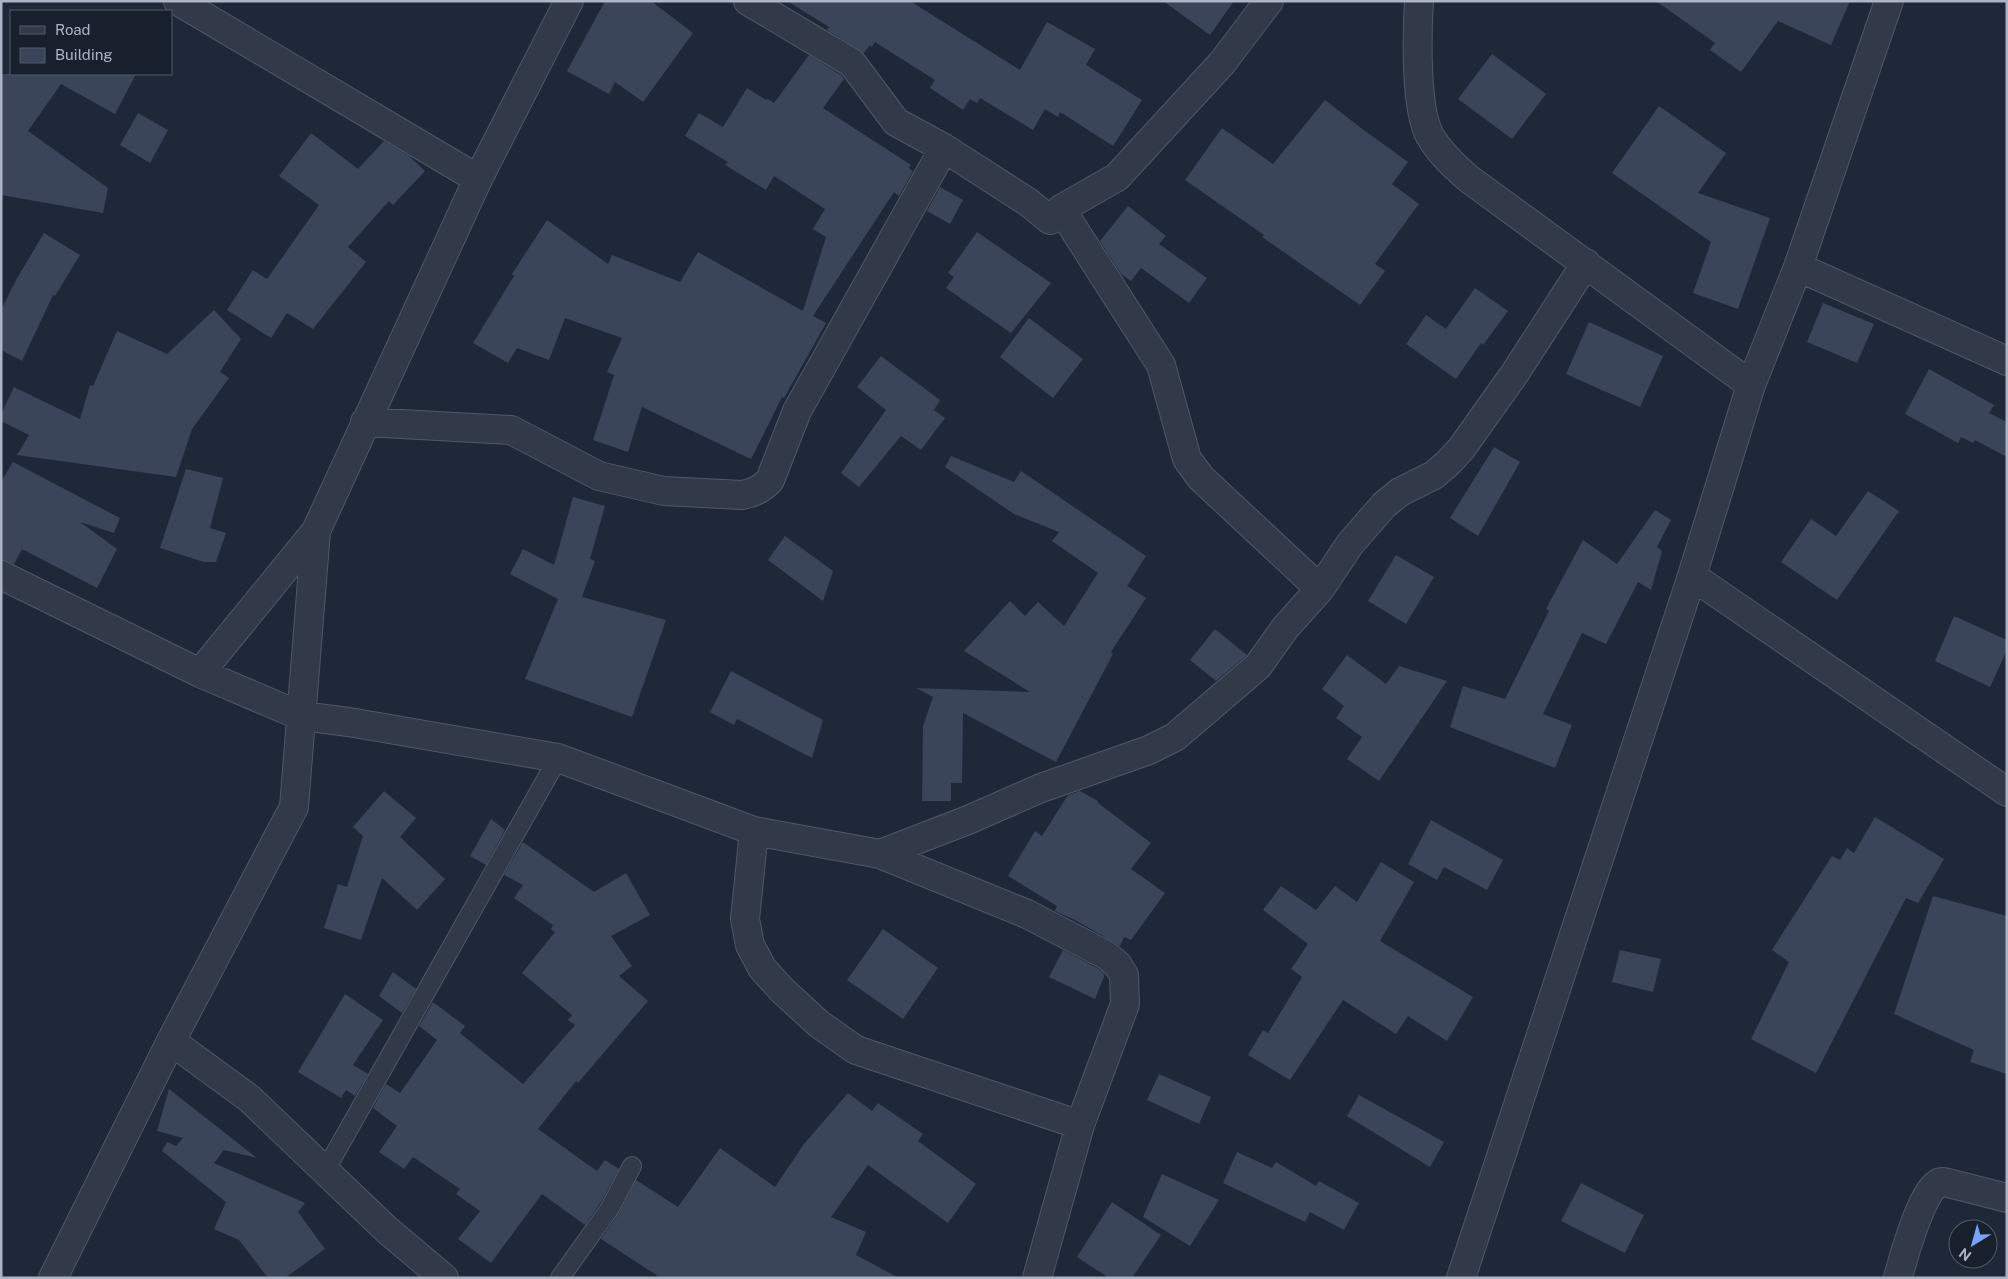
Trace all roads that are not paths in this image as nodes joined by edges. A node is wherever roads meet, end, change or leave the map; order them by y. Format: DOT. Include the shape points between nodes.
graph roads {
  1 [pos="178,1"];
  2 [pos="569,1"];
  3 [pos="748,1"];
  4 [pos="1269,1"];
  5 [pos="1419,1"];
  6 [pos="1889,1"];
  7 [pos="944,148"];
  8 [pos="478,179"];
  9 [pos="1061,209"];
  10 [pos="1586,263"];
  11 [pos="1798,267"];
  12 [pos="2007,361"];
  13 [pos="1751,385"];
  14 [pos="365,422"];
  15 [pos="316,532"];
  16 [pos="1,575"];
  17 [pos="1692,576"];
  18 [pos="1320,589"];
  19 [pos="200,673"];
  20 [pos="300,716"];
  21 [pos="558,758"];
  22 [pos="2007,792"];
  23 [pos="754,831"];
  24 [pos="880,854"];
  25 [pos="171,1041"];
  26 [pos="1080,1126"];
  27 [pos="632,1166"];
  28 [pos="325,1171"];
  29 [pos="2007,1198"];
  30 [pos="53,1278"];
  31 [pos="444,1278"];
  32 [pos="560,1278"];
  33 [pos="1037,1278"];
  34 [pos="1461,1278"];
  35 [pos="1898,1278"];
  1 -- 8 [label="street"];
  2 -- 8 [label="street"];
  3 -- 7 [label="street" via="852,62 896,122"];
  4 -- 9 [label="street" via="1222,62 1117,177"];
  5 -- 10 [label="street" via="1418,74 1421,109 1429,134 1443,155 1468,179"];
  6 -- 11 [label="street"];
  7 -- 9 [label="street" via="1028,202 1050,220"];
  7 -- 14 [label="street" via="797,411 770,480 753,493 664,491 600,476 511,430"];
  8 -- 14 [label="street"];
  9 -- 18 [label="street" via="1161,365 1187,459 1201,478"];
  10 -- 13 [label="street"];
  10 -- 18 [label="street" via="1461,449 1434,475 1400,492 1384,505 1350,544"];
  11 -- 12 [label="street"];
  11 -- 13 [label="street"];
  13 -- 17 [label="street"];
  14 -- 15 [label="street"];
  15 -- 19 [label="street"];
  15 -- 20 [label="street"];
  16 -- 19 [label="street"];
  17 -- 22 [label="street"];
  17 -- 34 [label="street"];
  18 -- 24 [label="street" via="1285,628 1258,666 1176,737"];
  19 -- 20 [label="street"];
  20 -- 21 [label="street"];
  20 -- 25 [label="street" via="294,807"];
  21 -- 23 [label="street"];
  21 -- 28 [label="lane"];
  23 -- 24 [label="street"];
  23 -- 26 [label="street" via="745,919 750,945 762,968 782,990 856,1050"];
  24 -- 26 [label="street" via="1027,914 1117,964 1124,975 1125,1004"];
  25 -- 28 [label="street" via="250,1100"];
  25 -- 30 [label="street"];
  26 -- 33 [label="street"];
  27 -- 32 [label="lane" via="610,1208"];
  28 -- 31 [label="street"];
  29 -- 35 [label="street" via="1948,1182 1935,1184 1922,1204"];
}
